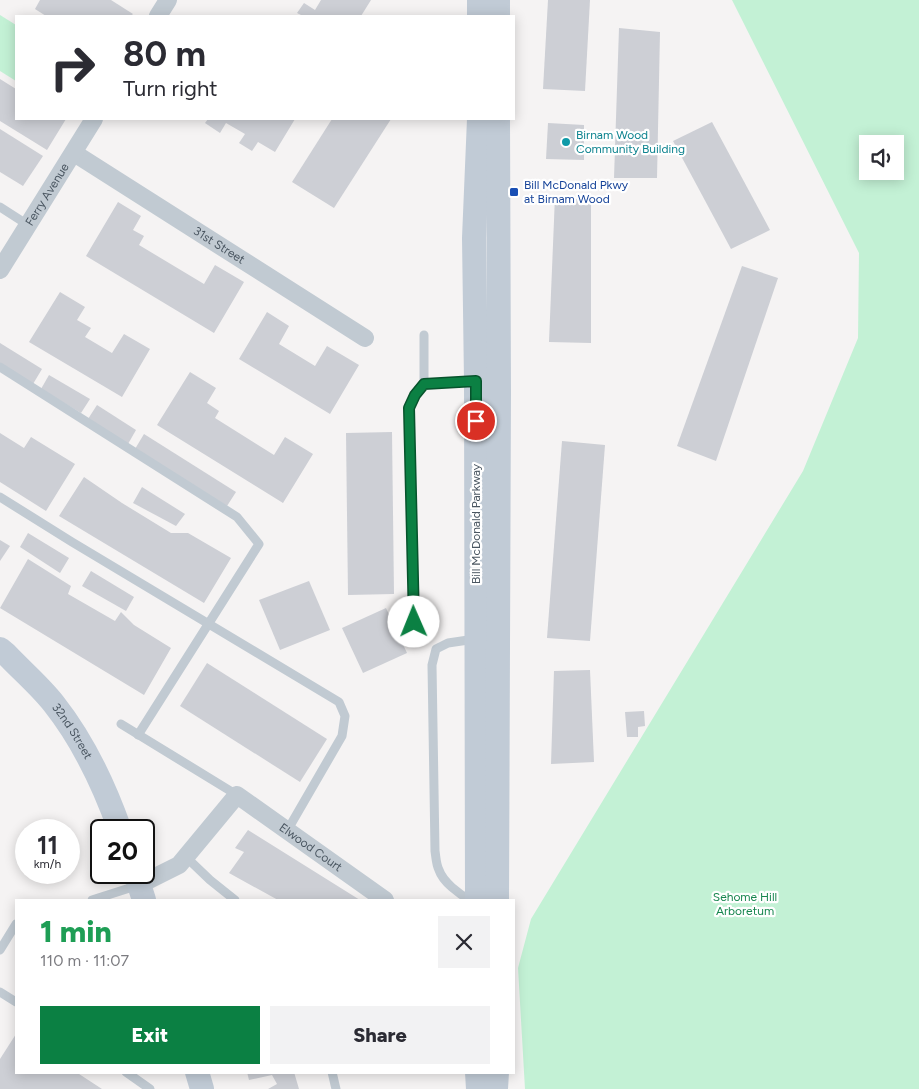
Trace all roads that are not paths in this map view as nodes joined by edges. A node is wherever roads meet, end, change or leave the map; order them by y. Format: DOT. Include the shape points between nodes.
graph roads {
  1 [pos="479,0"];
  2 [pos="498,0"];
  3 [pos="479,15"];
  4 [pos="498,15"];
  5 [pos="93,120"];
  6 [pos="479,120"];
  7 [pos="498,120"];
  8 [pos="74,153"];
  9 [pos="0,207"];
  10 [pos="28,225"];
  11 [pos="0,270"];
  12 [pos="424,335"];
  13 [pos="365,338"];
  14 [pos="0,367"];
  15 [pos="476,381"];
  16 [pos="424,384"];
  17 [pos="0,497"];
  18 [pos="414,622"];
  19 [pos="208,623"];
  20 [pos="476,639"];
  21 [pos="0,649"];
  22 [pos="121,724"];
  23 [pos="138,735"];
  24 [pos="237,795"];
  25 [pos="116,819"];
  26 [pos="287,831"];
  27 [pos="186,857"];
  28 [pos="139,886"];
  29 [pos="95,899"];
  30 [pos="234,899"];
  31 [pos="384,899"];
  32 [pos="468,899"];
  33 [pos="477,899"];
  34 [pos="497,899"];
  35 [pos="15,926"];
  36 [pos="0,950"];
  37 [pos="0,992"];
  38 [pos="15,1001"];
  39 [pos="129,1074"];
  40 [pos="198,1074"];
  41 [pos="332,1074"];
  42 [pos="477,1074"];
  43 [pos="496,1074"];
  44 [pos="150,1089"];
  45 [pos="202,1089"];
  46 [pos="336,1089"];
  47 [pos="478,1089"];
  48 [pos="496,1089"];
  1 -- 3 [label="main road"];
  2 -- 4 [label="main road"];
  5 -- 8 [label="street, Ferry Avenue"];
  6 -- 15 [label="main road, Bill McDonald Parkway" via="474,238"];
  7 -- 34 [label="main road, Bill McDonald Parkway"];
  8 -- 10 [label="street, Ferry Avenue"];
  8 -- 13 [label="street, 31st Street"];
  9 -- 10 [label="lane"];
  10 -- 11 [label="street, Ferry Avenue"];
  12 -- 16 [label="lane"];
  14 -- 19 [label="lane" via="237,518 260,544"];
  15 -- 16 [label="lane"];
  15 -- 20 [label="main road, Bill McDonald Parkway"];
  16 -- 18 [label="lane" via="409,408"];
  17 -- 19 [label="lane"];
  19 -- 23 [label="lane"];
  19 -- 26 [label="lane" via="340,702 345,716 342,736"];
  20 -- 32 [label="lane" via="448,643 436,649 432,665 435,851 439,872 450,886"];
  20 -- 33 [label="main road, Bill McDonald Parkway"];
  21 -- 25 [label="main road, 32nd Street" via="53,703 76,735 98,774"];
  22 -- 23 [label="lane"];
  23 -- 24 [label="lane"];
  24 -- 26 [label="street, Elwood Court"];
  24 -- 27 [label="street"];
  26 -- 31 [label="street, Elwood Court"];
  27 -- 28 [label="street" via="179,865"];
  27 -- 30 [label="lane"];
  28 -- 29 [label="lane"];
  35 -- 36 [label="lane"];
  37 -- 38 [label="lane"];
  39 -- 44 [label="lane"];
  40 -- 45 [label="main road"];
  41 -- 46 [label="lane"];
  42 -- 47 [label="main road"];
  43 -- 48 [label="main road"];
}
